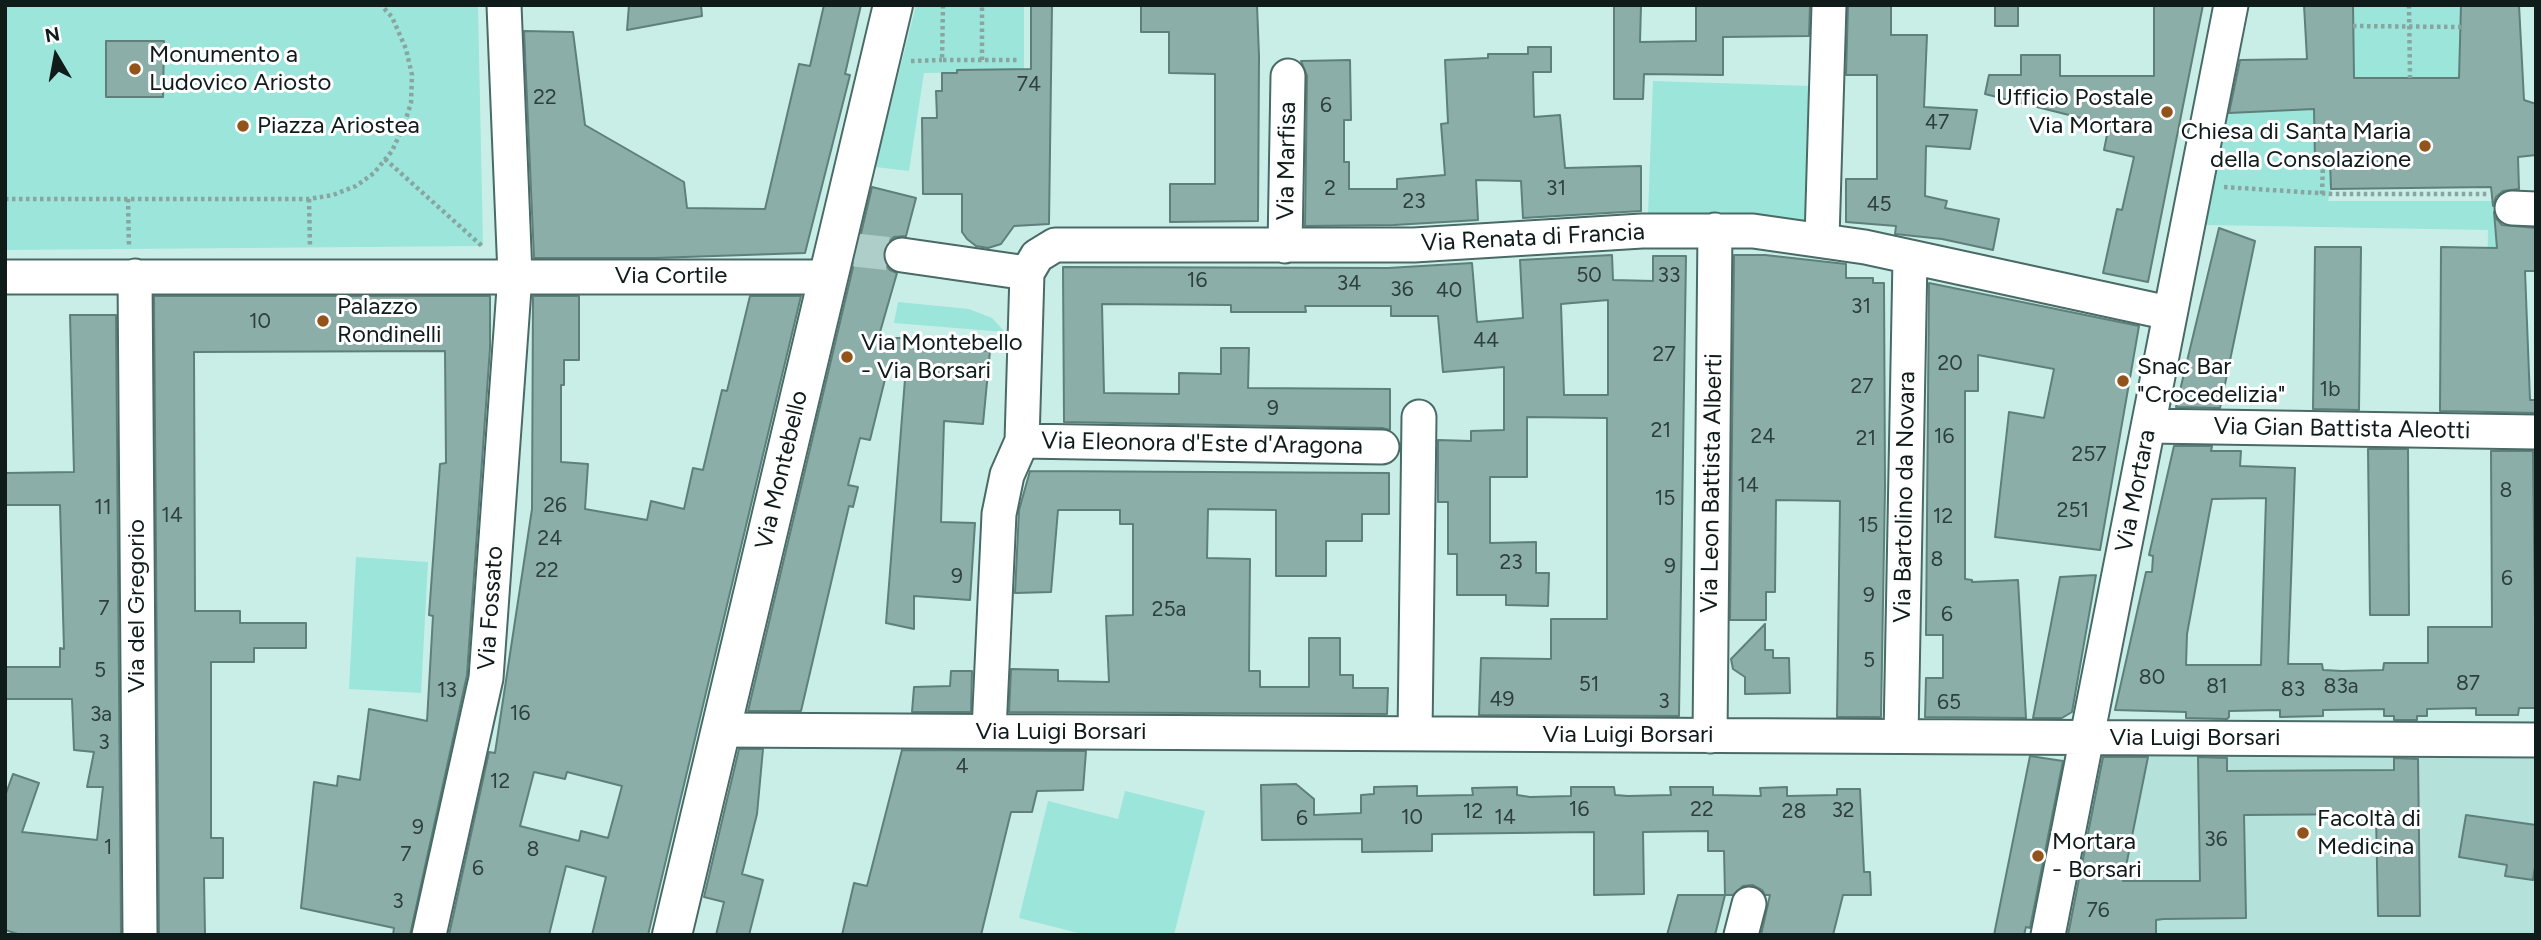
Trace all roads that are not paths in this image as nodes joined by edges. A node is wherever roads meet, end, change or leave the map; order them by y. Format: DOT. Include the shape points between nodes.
graph roads {
  1 [pos="504,5"];
  2 [pos="893,5"];
  3 [pos="1829,5"];
  4 [pos="2231,5"];
  5 [pos="1289,76"];
  6 [pos="1715,230"];
  7 [pos="1822,239"];
  8 [pos="1285,246"];
  9 [pos="902,256"];
  10 [pos="839,258"];
  11 [pos="1910,258"];
  12 [pos="132,263"];
  13 [pos="1027,273"];
  14 [pos="515,275"];
  15 [pos="5,277"];
  16 [pos="2169,313"];
  17 [pos="1419,416"];
  18 [pos="2149,426"];
  19 [pos="2536,432"];
  20 [pos="1022,441"];
  21 [pos="1382,447"];
  22 [pos="720,730"];
  23 [pos="989,731"];
  24 [pos="1415,734"];
  25 [pos="1710,736"];
  26 [pos="1901,737"];
  27 [pos="2088,738"];
  28 [pos="2536,740"];
  29 [pos="140,935"];
  30 [pos="429,935"];
  31 [pos="672,935"];
  32 [pos="2048,935"];
  1 -- 14 [label="street"];
  2 -- 10 [label="street, Via Montebello"];
  3 -- 7 [label="street"];
  4 -- 16 [label="street, Via Mortara"];
  5 -- 8 [label="street, Via Marfisa"];
  6 -- 7 [label="street, Via Renata di Francia"];
  6 -- 8 [label="street, Via Renata di Francia" via="1414,245"];
  6 -- 25 [label="street, Via Leon Battista Alberti"];
  7 -- 11 [label="street, Via Renata di Francia"];
  8 -- 13 [label="street, Via Renata di Francia" via="1064,244 1037,256"];
  9 -- 13 [label="street"];
  10 -- 14 [label="street, Via Cortile"];
  10 -- 22 [label="street, Via Montebello"];
  11 -- 16 [label="street, Via Renata di Francia"];
  11 -- 26 [label="street, Via Bartolino da Novara"];
  12 -- 14 [label="street"];
  12 -- 15 [label="street"];
  12 -- 29 [label="street, Via del Gregorio"];
  13 -- 20 [label="street"];
  14 -- 30 [label="street, Via Fossato" via="486,678"];
  16 -- 18 [label="street, Via Mortara"];
  17 -- 24 [label="street"];
  18 -- 19 [label="street, Via Gian Battista Aleotti"];
  18 -- 27 [label="street, Via Mortara"];
  20 -- 21 [label="street, Via Eleonora d'Este d'Aragona"];
  20 -- 23 [label="street" via="1007,475 999,514"];
  22 -- 23 [label="street, Via Luigi Borsari"];
  22 -- 31 [label="street, Via Montebello"];
  23 -- 24 [label="street, Via Luigi Borsari"];
  24 -- 25 [label="street, Via Luigi Borsari"];
  25 -- 26 [label="street, Via Luigi Borsari"];
  26 -- 27 [label="street, Via Luigi Borsari"];
  27 -- 28 [label="street, Via Luigi Borsari"];
  27 -- 32 [label="street, Via Mortara"];
}
